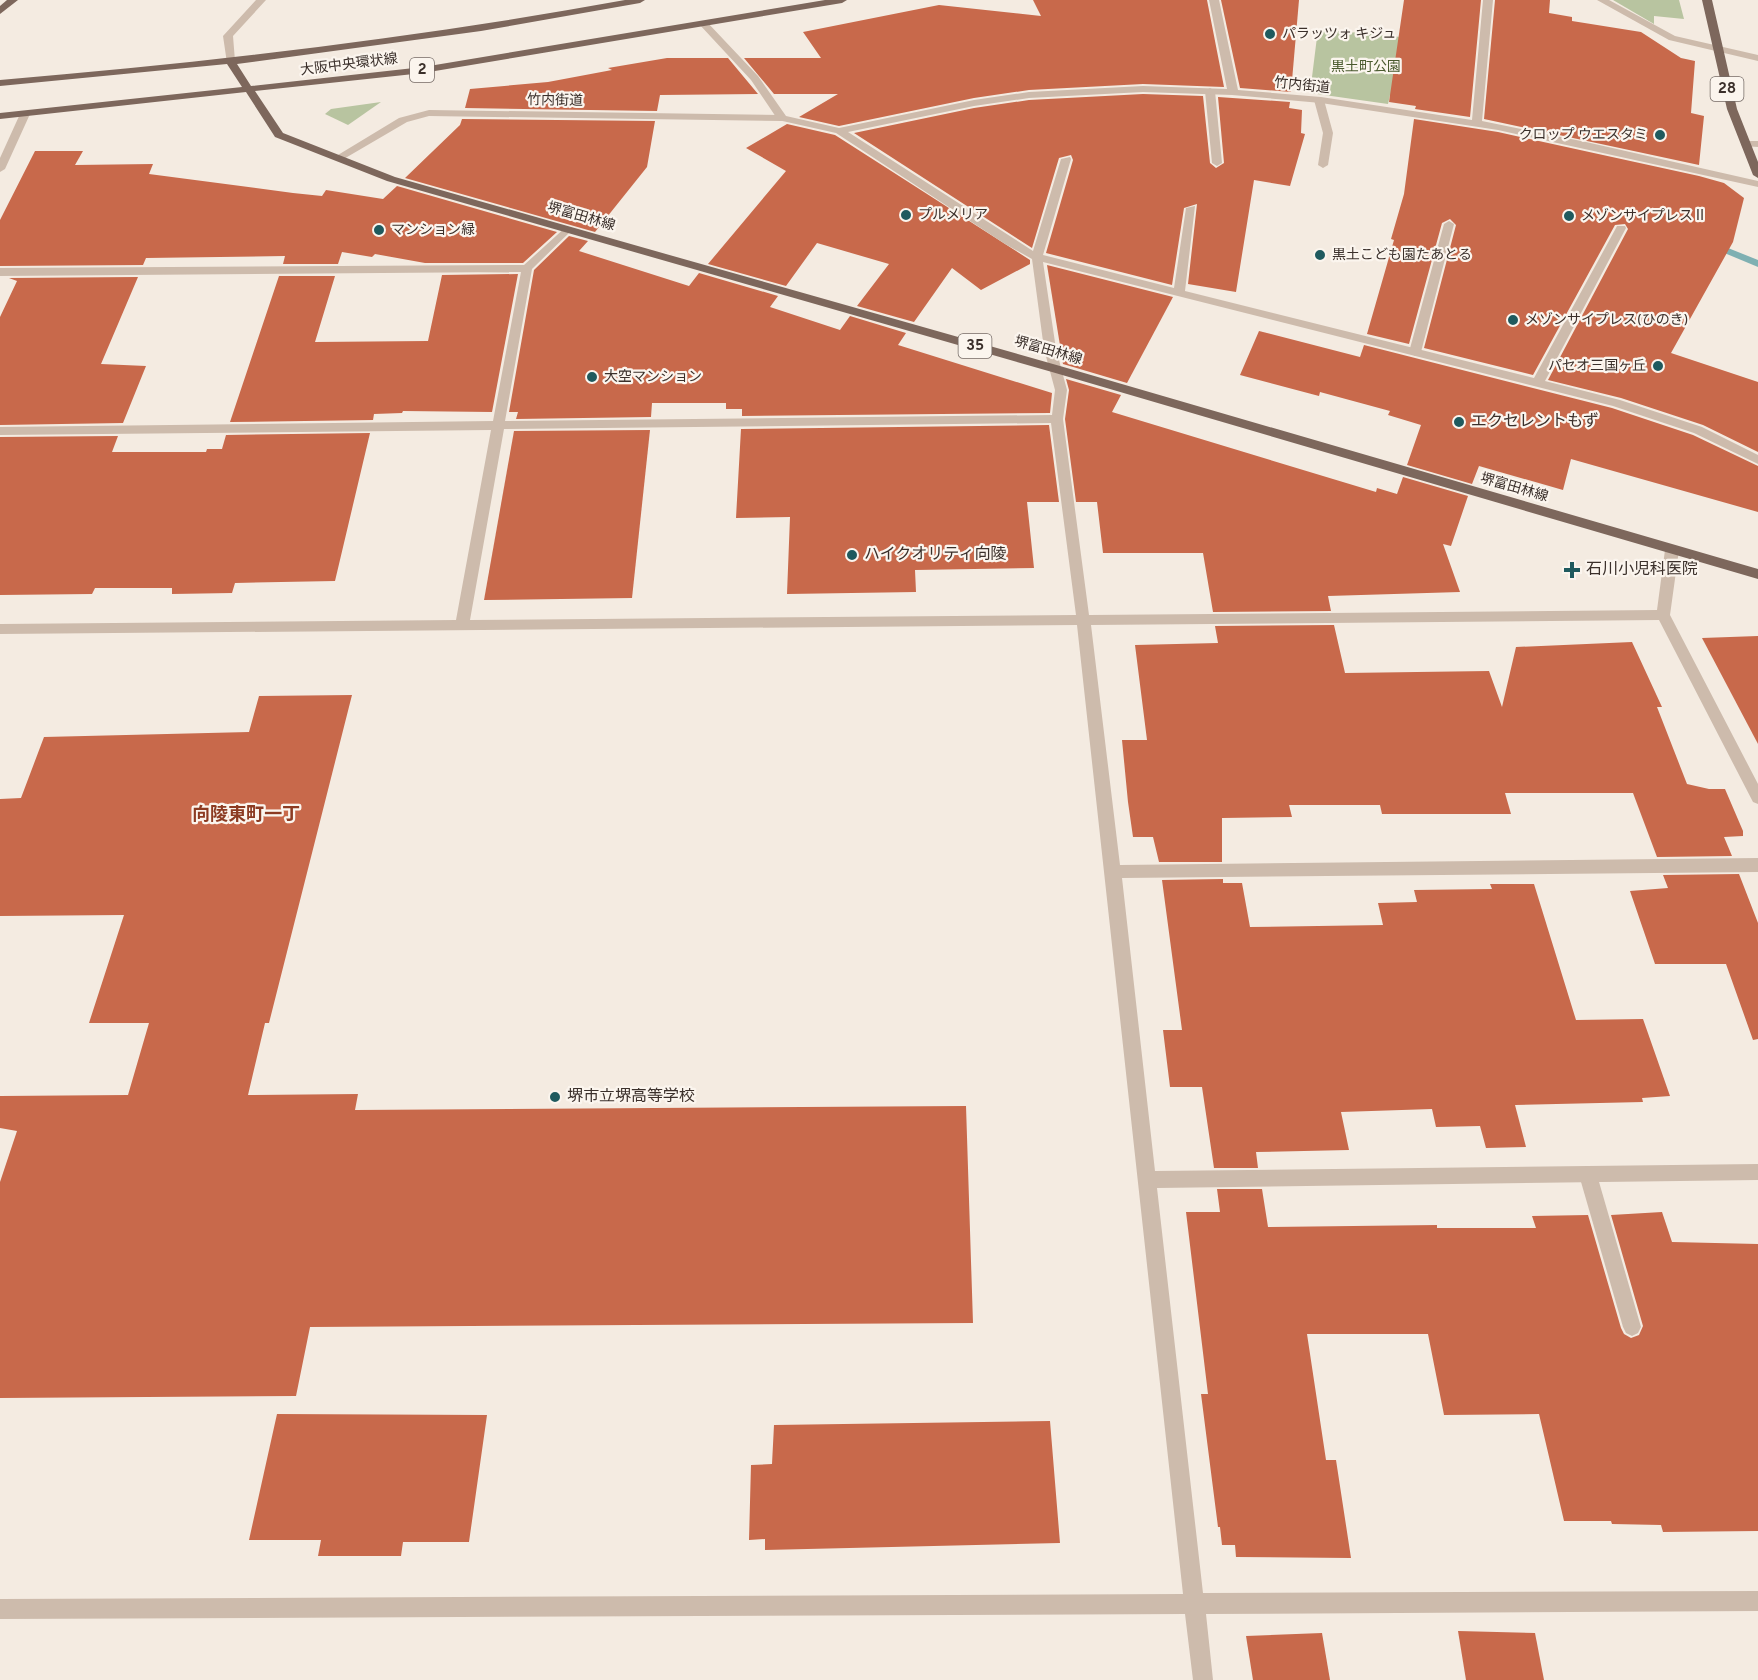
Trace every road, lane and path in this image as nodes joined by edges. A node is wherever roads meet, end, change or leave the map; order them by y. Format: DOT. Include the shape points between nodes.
graph roads {
  1 [pos="13,0"];
  2 [pos="261,0"];
  3 [pos="640,0"];
  4 [pos="842,0"];
  5 [pos="1214,0"];
  6 [pos="1488,0"];
  7 [pos="1602,0"];
  8 [pos="1707,0"];
  9 [pos="621,2"];
  10 [pos="0,11"];
  11 [pos="704,24"];
  12 [pos="1720,49"];
  13 [pos="1758,57"];
  14 [pos="230,61"];
  15 [pos="0,83"];
  16 [pos="248,90"];
  17 [pos="1210,91"];
  18 [pos="1233,92"];
  19 [pos="1319,100"];
  20 [pos="25,114"];
  21 [pos="0,116"];
  22 [pos="782,118"];
  23 [pos="1477,125"];
  24 [pos="839,131"];
  25 [pos="1746,144"];
  26 [pos="1758,144"];
  27 [pos="338,158"];
  28 [pos="1066,159"];
  29 [pos="1217,163"];
  30 [pos="1323,165"];
  31 [pos="0,169"];
  32 [pos="1758,175"];
  33 [pos="1758,184"];
  34 [pos="1191,208"];
  35 [pos="1449,225"];
  36 [pos="1621,228"];
  37 [pos="567,229"];
  38 [pos="1037,257"];
  39 [pos="527,268"];
  40 [pos="0,272"];
  41 [pos="1179,291"];
  42 [pos="1415,352"];
  43 [pos="1056,369"];
  44 [pos="1538,382"];
  45 [pos="1058,419"];
  46 [pos="499,426"];
  47 [pos="0,431"];
  48 [pos="1758,460"];
  49 [pos="1672,550"];
  50 [pos="1758,574"];
  51 [pos="1663,615"];
  52 [pos="1085,620"];
  53 [pos="462,624"];
  54 [pos="0,629"];
  55 [pos="1758,798"];
  56 [pos="1758,865"];
  57 [pos="1114,872"];
  58 [pos="1758,1172"];
  59 [pos="1588,1175"];
  60 [pos="1148,1180"];
  61 [pos="1632,1327"];
  62 [pos="1758,1601"];
  63 [pos="1194,1604"];
  64 [pos="0,1609"];
  65 [pos="1203,1680"];
  1 -- 10 [label="main road"];
  2 -- 14 [label="street" via="228,36"];
  3 -- 9 [label="main road, 大阪中央環状線 / 2"];
  4 -- 11 [label="main road, 大阪中央環状線 / 2"];
  5 -- 18 [label="street"];
  6 -- 23 [label="street"];
  7 -- 12 [label="street" via="1672,38"];
  8 -- 12 [label="main road, 28"];
  9 -- 14 [label="main road, 大阪中央環状線 / 2" via="437,36"];
  11 -- 16 [label="main road, 大阪中央環状線 / 2" via="423,70"];
  11 -- 22 [label="street" via="755,78"];
  12 -- 13 [label="street"];
  12 -- 25 [label="main road, 28" via="1732,109"];
  14 -- 15 [label="main road, 大阪中央環状線 / 2"];
  14 -- 16 [label="main road, 堺富田林線 / 35"];
  16 -- 20 [label="main road, 大阪中央環状線 / 2"];
  16 -- 27 [label="main road, 堺富田林線 / 35" via="279,135"];
  17 -- 18 [label="street, 竹内街道"];
  17 -- 24 [label="street, 竹内街道" via="1020,95"];
  17 -- 29 [label="street"];
  18 -- 19 [label="street, 竹内街道"];
  19 -- 23 [label="street, 竹内街道"];
  19 -- 30 [label="street" via="1328,133"];
  20 -- 21 [label="main road, 大阪中央環状線 / 2"];
  20 -- 31 [label="street"];
  22 -- 24 [label="street, 竹内街道"];
  22 -- 27 [label="street, 竹内街道" via="429,113 403,120"];
  23 -- 33 [label="street, 竹内街道"];
  24 -- 38 [label="street"];
  25 -- 26 [label="street"];
  25 -- 32 [label="main road, 28"];
  27 -- 37 [label="main road, 堺富田林線 / 35" via="391,179"];
  28 -- 38 [label="street"];
  34 -- 41 [label="street"];
  35 -- 42 [label="street"];
  36 -- 44 [label="street"];
  37 -- 39 [label="street"];
  37 -- 43 [label="main road, 堺富田林線 / 35"];
  38 -- 41 [label="street"];
  38 -- 43 [label="street"];
  39 -- 40 [label="street"];
  39 -- 46 [label="street"];
  41 -- 42 [label="street"];
  42 -- 44 [label="street"];
  43 -- 45 [label="street" via="1061,390"];
  43 -- 49 [label="main road, 堺富田林線 / 35"];
  44 -- 48 [label="street" via="1698,430"];
  45 -- 46 [label="street"];
  45 -- 52 [label="street"];
  46 -- 47 [label="street"];
  46 -- 53 [label="street"];
  49 -- 50 [label="main road, 堺富田林線 / 35"];
  49 -- 51 [label="street"];
  51 -- 52 [label="street"];
  51 -- 55 [label="street"];
  52 -- 53 [label="street"];
  52 -- 57 [label="street"];
  53 -- 54 [label="street"];
  56 -- 57 [label="street"];
  57 -- 60 [label="street"];
  58 -- 59 [label="street"];
  59 -- 60 [label="street"];
  59 -- 61 [label="street"];
  60 -- 63 [label="street"];
  62 -- 63 [label="street"];
  63 -- 64 [label="street"];
  63 -- 65 [label="street"];
}
